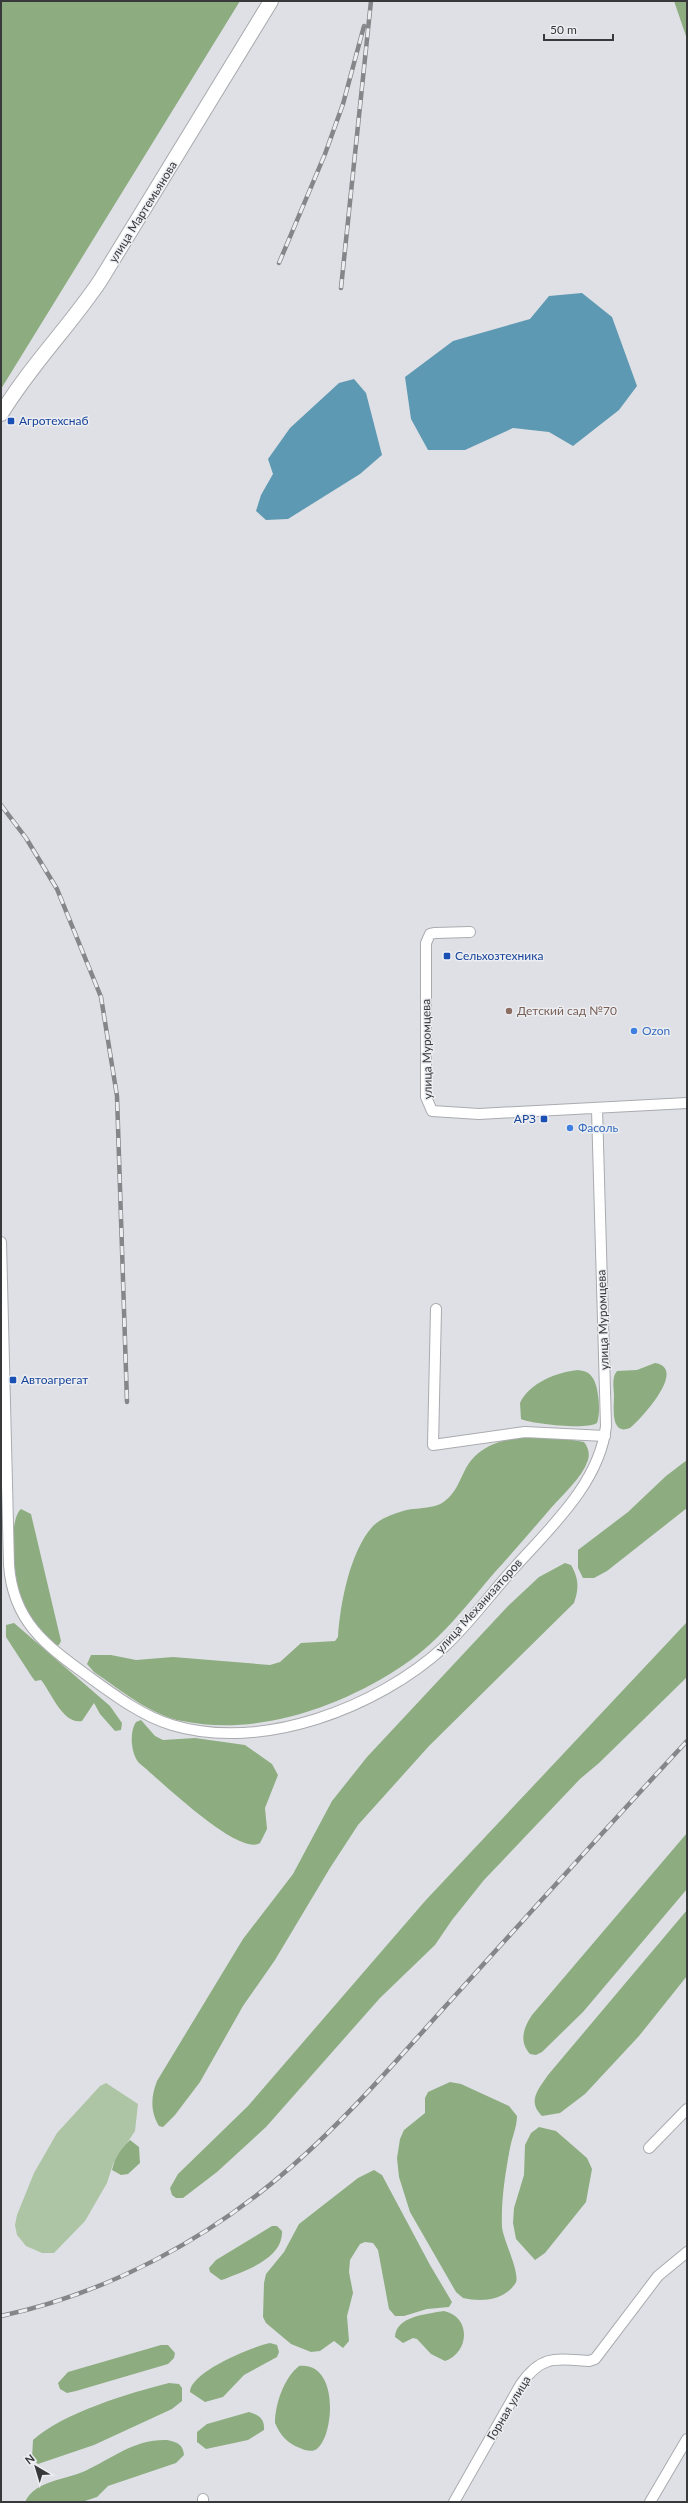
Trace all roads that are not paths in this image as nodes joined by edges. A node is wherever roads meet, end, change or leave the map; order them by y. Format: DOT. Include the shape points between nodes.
graph roads {
  1 [pos="271,1"];
  2 [pos="1,414"];
  3 [pos="470,932"];
  4 [pos="687,1103"];
  5 [pos="597,1109"];
  6 [pos="1,1242"];
  7 [pos="436,1310"];
  8 [pos="605,1436"];
  9 [pos="687,2109"];
  10 [pos="649,2148"];
  11 [pos="687,2252"];
  12 [pos="687,2439"];
  13 [pos="454,2502"];
  14 [pos="650,2502"];
  1 -- 2 [label="street, улица Мартемьянова" via="100,281 25,376"];
  3 -- 5 [label="street, улица Муромцева" via="435,933 427,938 425,977 428,1106 432,1111 455,1114"];
  4 -- 5 [label="street, улица Муромцева"];
  5 -- 8 [label="street, улица Муромцева"];
  6 -- 8 [label="street, улица Механизаторов" via="9,1565 14,1593 32,1630 67,1661 134,1708 172,1725 190,1730 236,1734 287,1728 310,1722 353,1704 410,1672 446,1646 550,1528 596,1466"];
  7 -- 8 [label="street" via="434,1445 525,1432"];
  9 -- 10 [label="street"];
  11 -- 13 [label="street, Горная улица" via="658,2276 595,2359 589,2362 552,2359 531,2371 521,2384"];
  12 -- 14 [label="street"];
}
